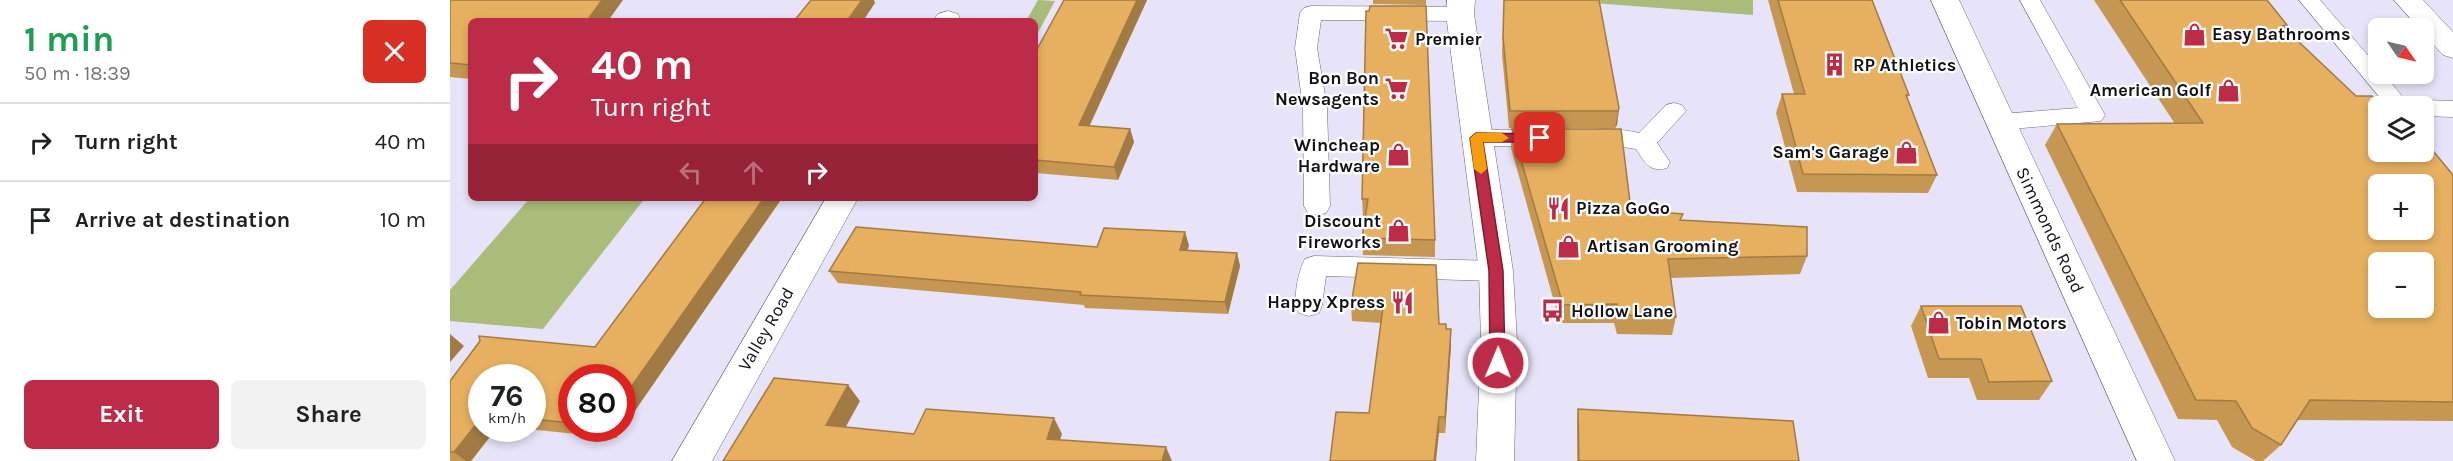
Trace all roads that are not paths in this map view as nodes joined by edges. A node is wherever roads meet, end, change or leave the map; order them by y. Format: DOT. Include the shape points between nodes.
graph roads {
  1 [pos="1945,0"];
  2 [pos="2030,0"];
  3 [pos="2309,0"];
  4 [pos="2408,0"];
  5 [pos="1461,7"];
  6 [pos="2453,49"];
  7 [pos="2391,96"];
  8 [pos="2434,108"];
  9 [pos="2453,109"];
  10 [pos="1674,111"];
  11 [pos="2001,122"];
  12 [pos="1476,138"];
  13 [pos="1644,142"];
  14 [pos="1658,162"];
  15 [pos="840,201"];
  16 [pos="1317,206"];
  17 [pos="1496,271"];
  18 [pos="1309,305"];
  19 [pos="691,461"];
  20 [pos="1495,461"];
  21 [pos="2156,461"];
  1 -- 11 [label="main road, Simmonds Road"];
  2 -- 11 [label="lane" via="2093,115"];
  3 -- 7 [label="lane"];
  4 -- 6 [label="main road"];
  5 -- 12 [label="main road"];
  5 -- 16 [label="lane" via="1311,13 1306,48 1315,107"];
  8 -- 9 [label="lane"];
  10 -- 13 [label="lane"];
  11 -- 21 [label="main road, Simmonds Road"];
  12 -- 13 [label="lane" via="1625,138"];
  12 -- 17 [label="main road"];
  13 -- 14 [label="lane"];
  15 -- 19 [label="main road, Valley Road"];
  17 -- 18 [label="lane" via="1314,266"];
  17 -- 20 [label="main road" via="1499,341"];
}
